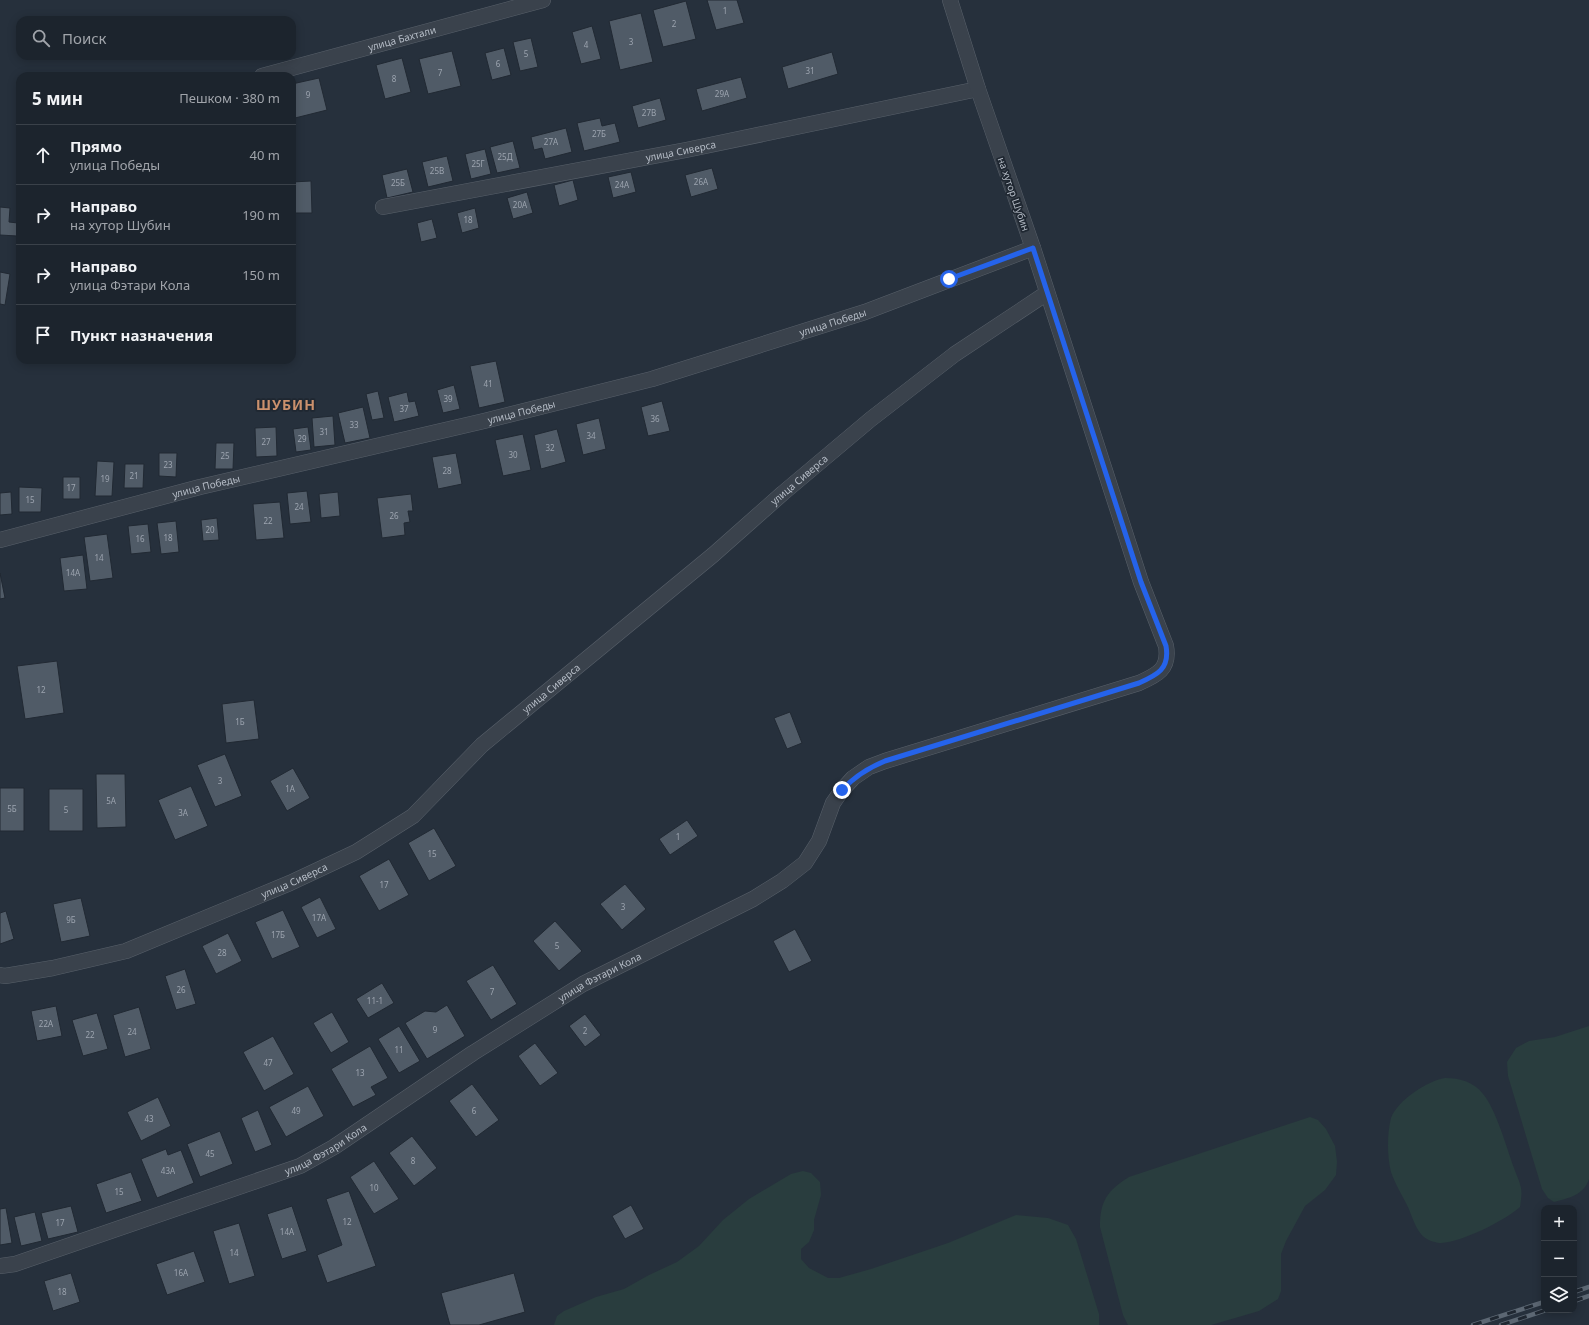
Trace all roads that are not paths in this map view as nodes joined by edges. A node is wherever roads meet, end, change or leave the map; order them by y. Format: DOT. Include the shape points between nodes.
graph roads {
  1 [pos="542,0"];
  2 [pos="950,0"];
  3 [pos="277,72"];
  4 [pos="978,89"];
  5 [pos="383,207"];
  6 [pos="1033,248"];
  7 [pos="1047,293"];
  8 [pos="0,540"];
  9 [pos="1166,662"];
  10 [pos="0,975"];
  11 [pos="0,1266"];
  1 -- 3 [label="street, улица Бахтали"];
  2 -- 4 [label="street, на хутор Шубин"];
  4 -- 5 [label="street, улица Сиверса" via="686,150"];
  4 -- 6 [label="street, на хутор Шубин"];
  6 -- 7 [label="street, на хутор Шубин"];
  6 -- 8 [label="street, улица Победы" via="865,312 652,379 200,487"];
  7 -- 9 [label="street, на хутор Шубин" via="1141,582 1166,646"];
  7 -- 10 [label="street, улица Сиверса" via="955,354 871,419 713,555 482,745 414,816 356,852 290,883 126,952 53,968"];
  9 -- 11 [label="street, улица Фэтари Кола" via="1159,672 1139,683 869,767 853,778 842,790 833,804 819,841 805,863 782,881 752,899 583,984 473,1053 334,1147 300,1166 23,1261"];
}
